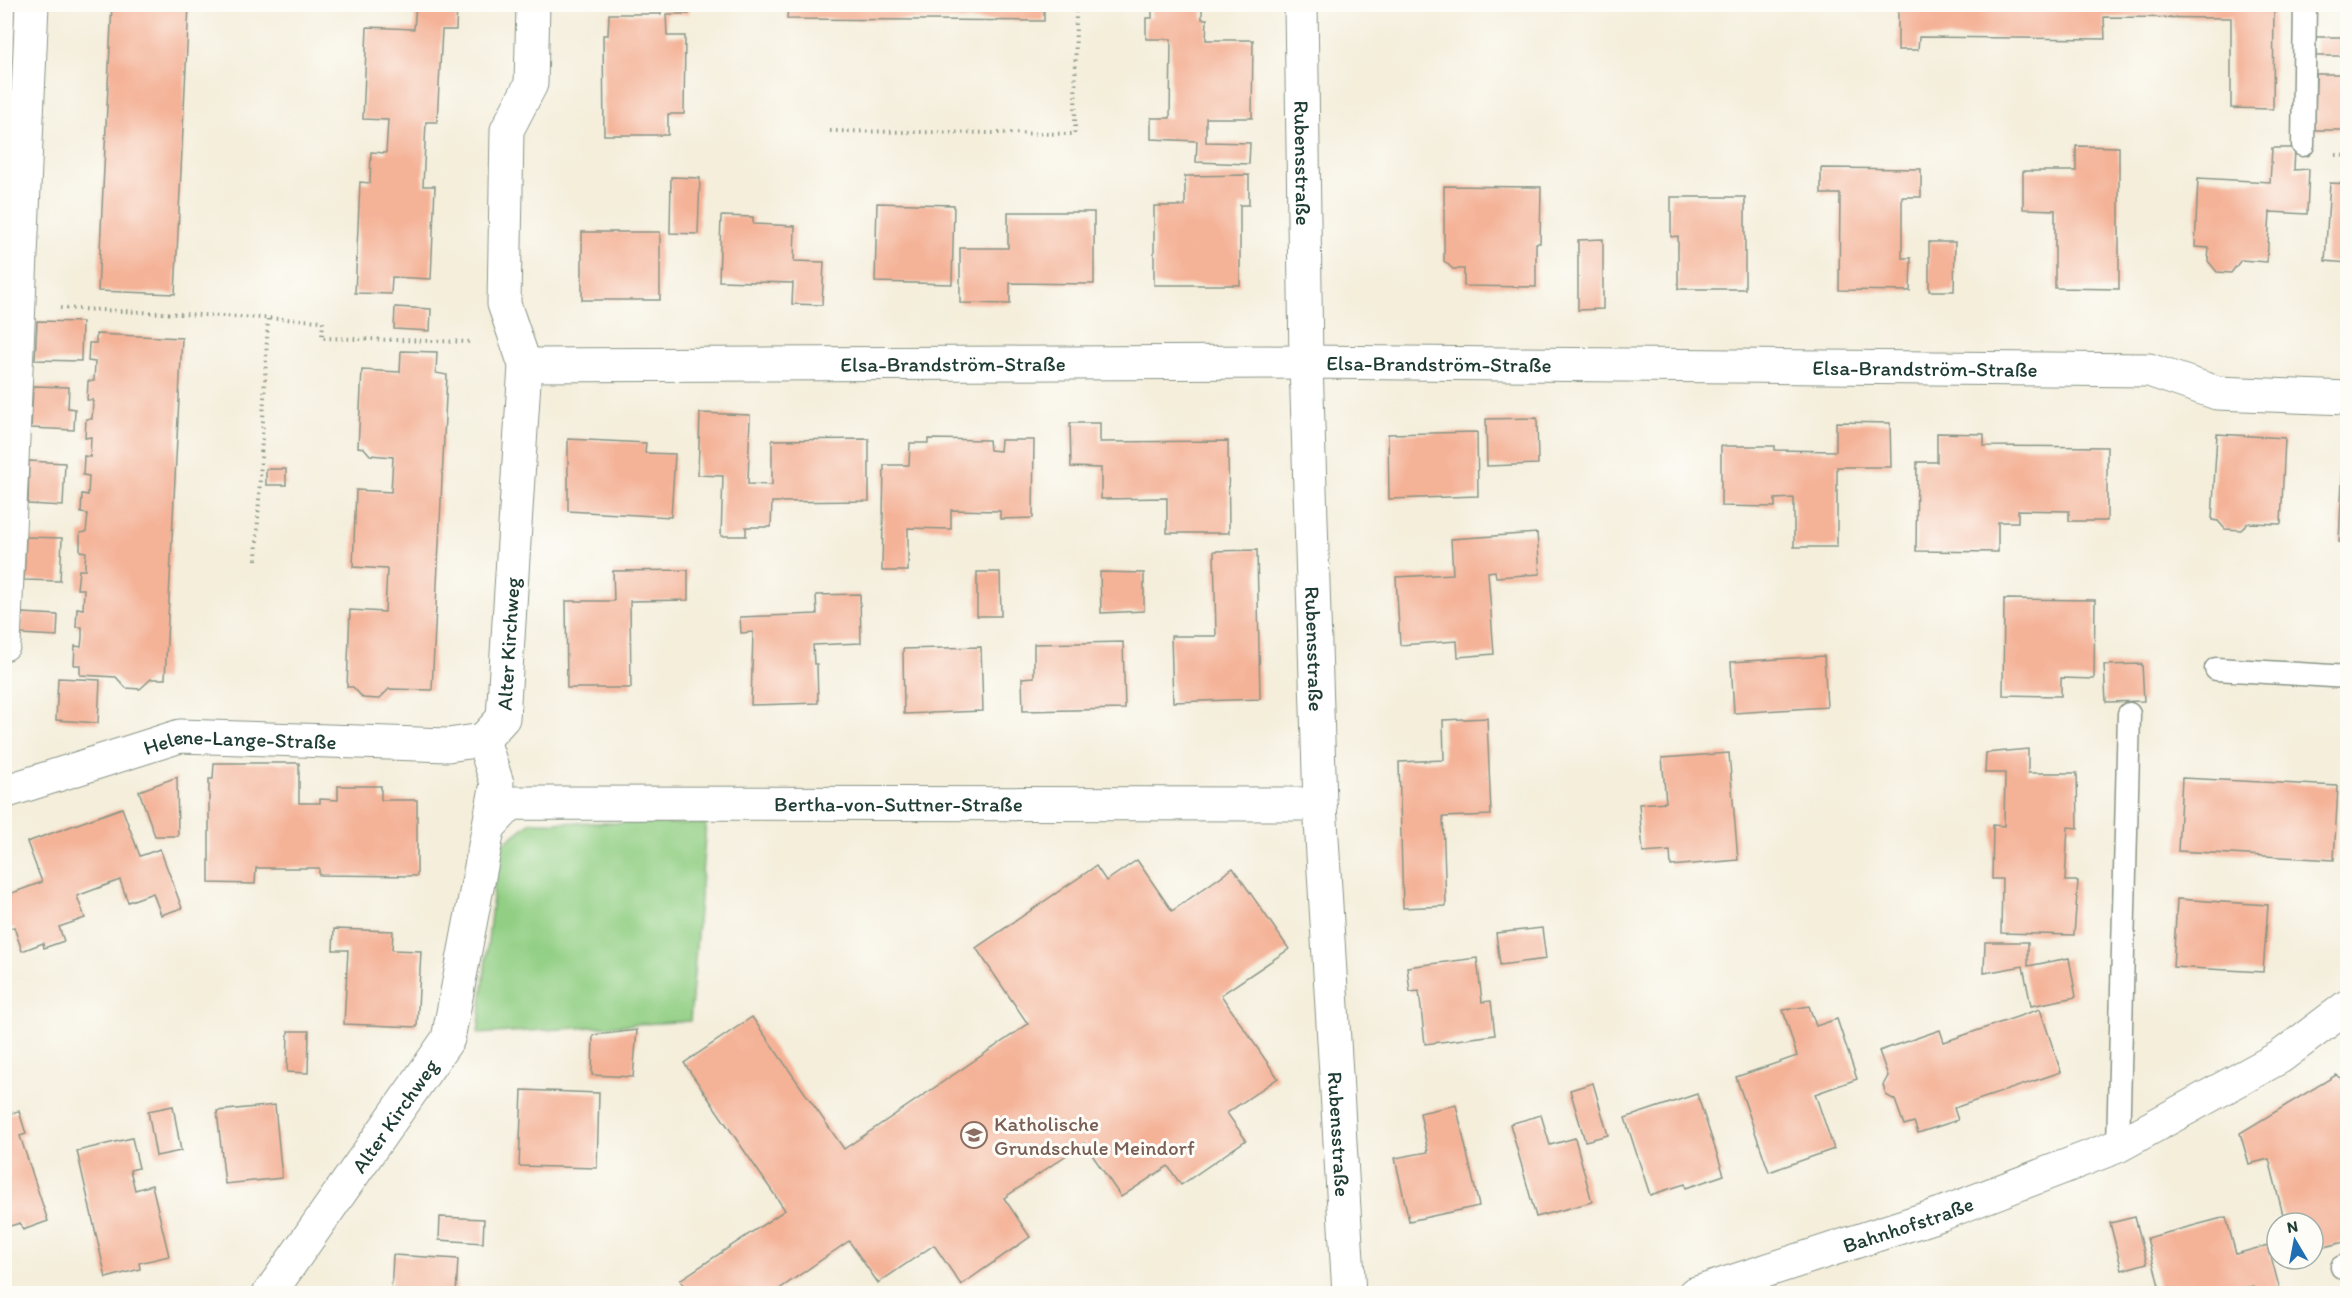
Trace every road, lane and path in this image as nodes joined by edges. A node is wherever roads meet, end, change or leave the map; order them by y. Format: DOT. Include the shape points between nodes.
graph roads {
  1 [pos="32,4"];
  2 [pos="533,4"];
  3 [pos="1076,4"];
  4 [pos="1301,4"];
  5 [pos="2304,4"];
  6 [pos="830,131"];
  7 [pos="2303,146"];
  8 [pos="15,294"];
  9 [pos="268,318"];
  10 [pos="521,354"];
  11 [pos="1306,362"];
  12 [pos="2348,398"];
  13 [pos="256,560"];
  14 [pos="4,644"];
  15 [pos="2216,669"];
  16 [pos="2348,677"];
  17 [pos="2129,714"];
  18 [pos="483,740"];
  19 [pos="4,792"];
  20 [pos="1320,804"];
  21 [pos="489,827"];
  22 [pos="2346,1014"];
  23 [pos="2118,1146"];
  24 [pos="1708,1291"];
  25 [pos="269,1293"];
  26 [pos="1348,1293"];
  1 -- 8 [label="street"];
  2 -- 10 [label="street, Alter Kirchweg" via="531,84 507,130 504,304"];
  3 -- 6 [label="path" via="1075,134"];
  4 -- 11 [label="street, Rubensstraße"];
  5 -- 7 [label="lane"];
  8 -- 9 [label="path"];
  8 -- 14 [label="street"];
  9 -- 10 [label="path" via="322,321 322,338"];
  9 -- 13 [label="path"];
  10 -- 11 [label="street, Elsa-Brandström-Straße"];
  10 -- 18 [label="street, Alter Kirchweg" via="503,718"];
  11 -- 12 [label="street, Elsa-Brandström-Straße" via="2149,370 2217,393"];
  11 -- 20 [label="street, Rubensstraße"];
  15 -- 16 [label="lane"];
  17 -- 23 [label="lane"];
  18 -- 19 [label="street, Helene-Lange-Straße" via="448,745 180,736"];
  18 -- 21 [label="street, Alter Kirchweg" via="497,783"];
  20 -- 21 [label="street, Bertha-von-Suttner-Straße" via="511,803"];
  20 -- 26 [label="street, Rubensstraße"];
  21 -- 25 [label="street, Alter Kirchweg" via="448,1039"];
  22 -- 23 [label="street, Bahnhofstraße" via="2280,1057"];
  23 -- 24 [label="street, Bahnhofstraße" via="1941,1214"];
}
